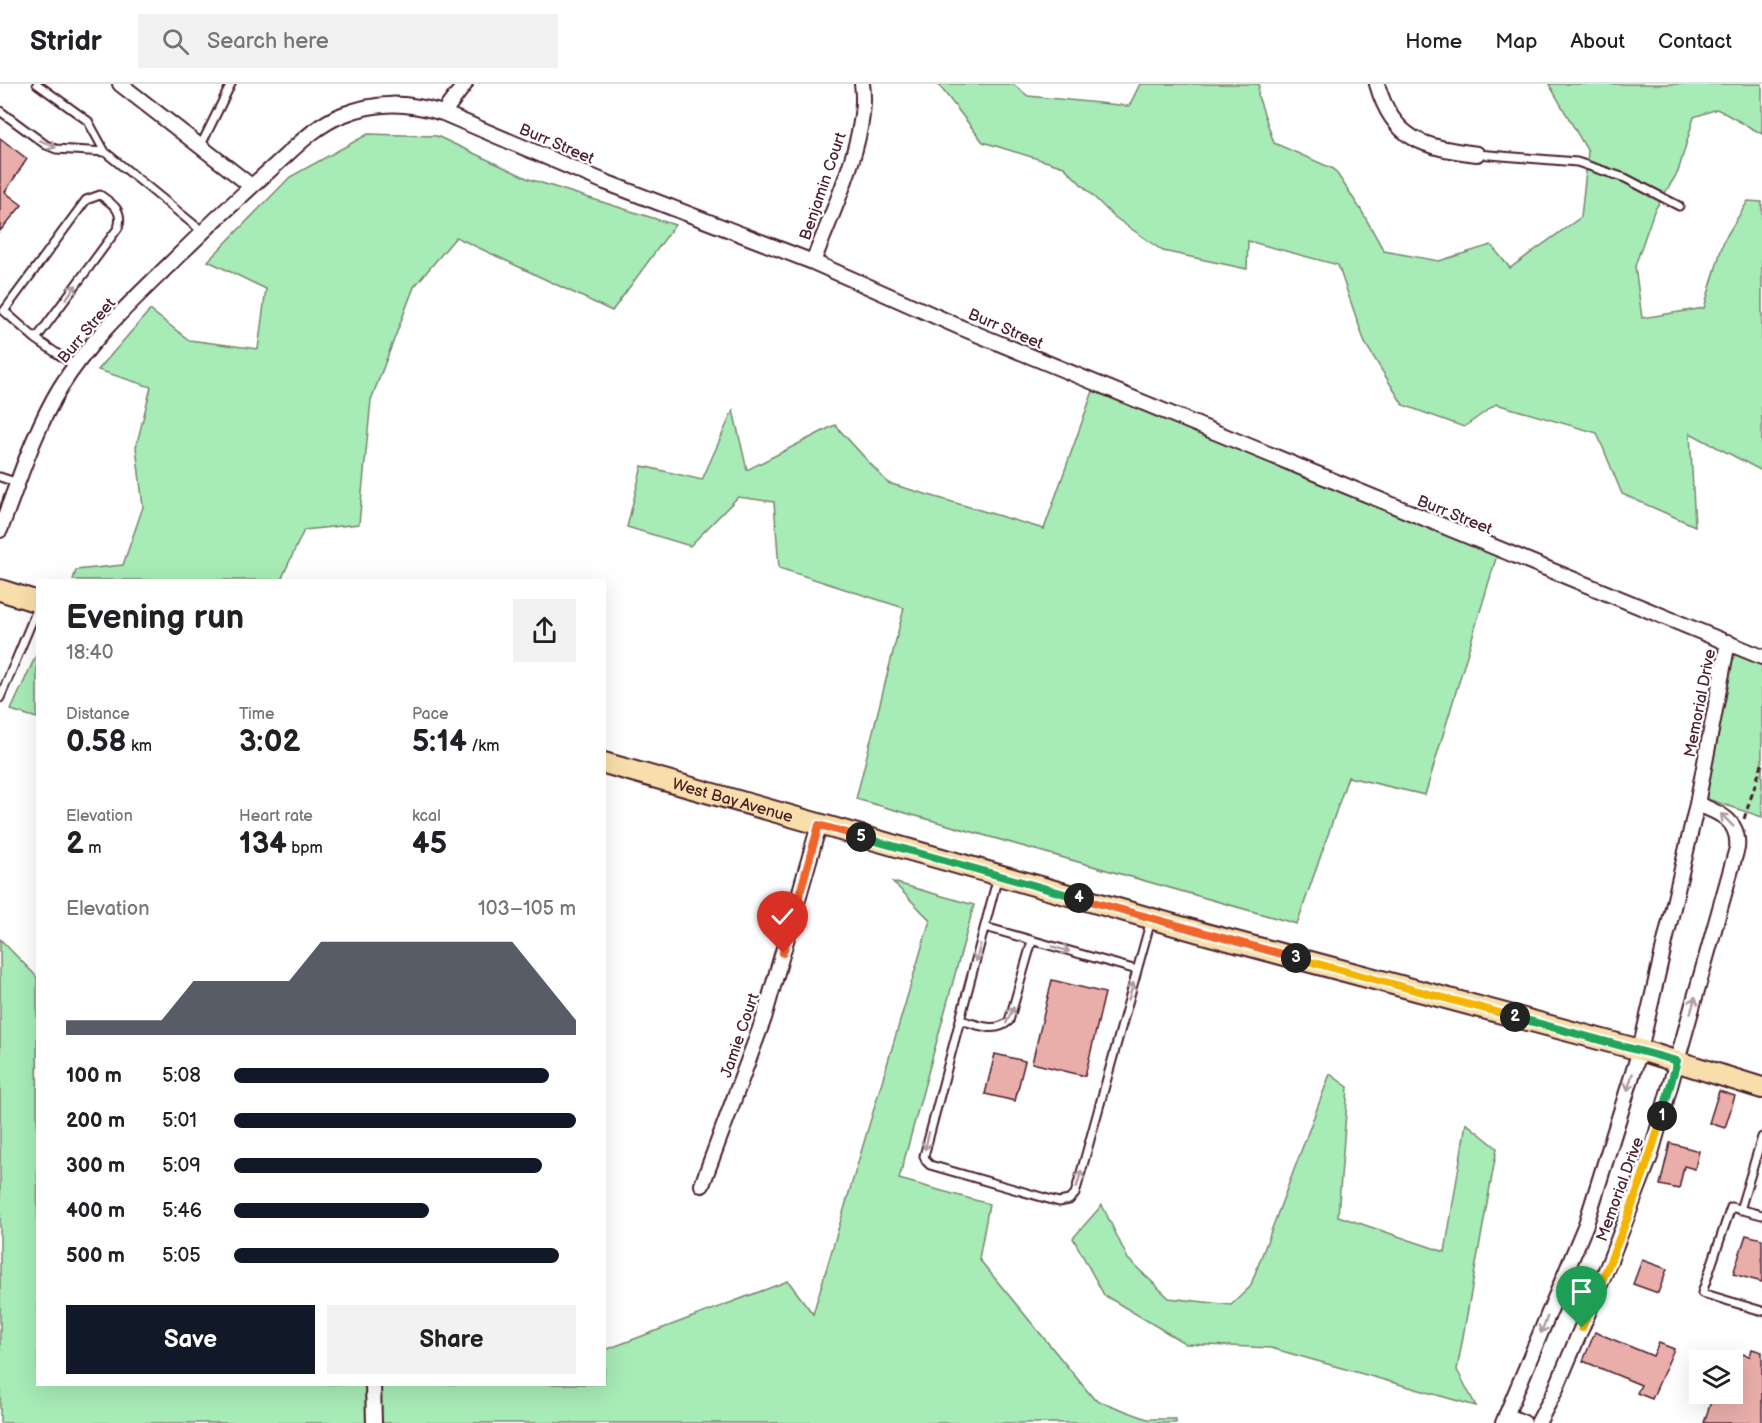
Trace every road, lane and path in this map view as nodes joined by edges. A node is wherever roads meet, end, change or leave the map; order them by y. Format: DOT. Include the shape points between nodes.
graph roads {
  1 [pos="37,84"];
  2 [pos="120,84"];
  3 [pos="231,84"];
  4 [pos="465,84"];
  5 [pos="861,84"];
  6 [pos="1377,84"];
  7 [pos="0,111"];
  8 [pos="443,113"];
  9 [pos="201,146"];
  10 [pos="105,152"];
  11 [pos="1477,153"];
  12 [pos="250,188"];
  13 [pos="1679,206"];
  14 [pos="203,232"];
  15 [pos="813,262"];
  16 [pos="36,339"];
  17 [pos="75,366"];
  18 [pos="0,477"];
  19 [pos="18,483"];
  20 [pos="0,530"];
  21 [pos="0,590"];
  22 [pos="36,601"];
  23 [pos="36,612"];
  24 [pos="1728,642"];
  25 [pos="1762,657"];
  26 [pos="0,698"];
  27 [pos="606,764"];
  28 [pos="1762,764"];
  29 [pos="1696,804"];
  30 [pos="819,825"];
  31 [pos="1738,839"];
  32 [pos="998,876"];
  33 [pos="1152,919"];
  34 [pos="985,927"];
  35 [pos="1032,940"];
  36 [pos="1137,970"];
  37 [pos="960,1020"];
  38 [pos="1640,1050"];
  39 [pos="1677,1061"];
  40 [pos="1762,1088"];
  41 [pos="1762,1137"];
  42 [pos="1753,1167"];
  43 [pos="1762,1170"];
  44 [pos="702,1185"];
  45 [pos="1740,1210"];
  46 [pos="1762,1215"];
  47 [pos="1762,1311"];
  48 [pos="373,1386"];
  49 [pos="1505,1419"];
  50 [pos="374,1423"];
  51 [pos="1524,1423"];
  52 [pos="1538,1423"];
  1 -- 10 [label="lane" via="88,122"];
  2 -- 9 [label="street"];
  3 -- 9 [label="lane"];
  4 -- 8 [label="street"];
  5 -- 15 [label="street, Benjamin Court" via="860,122 852,158"];
  6 -- 11 [label="street" via="1384,106 1406,135 1440,149"];
  7 -- 10 [label="lane, one-way" via="46,146"];
  8 -- 12 [label="street, Burr Street" via="416,105 388,103 341,115 319,127"];
  8 -- 15 [label="street, Burr Street" via="605,182"];
  9 -- 12 [label="street"];
  10 -- 14 [label="lane"];
  11 -- 13 [label="lane" via="1577,162 1625,178"];
  12 -- 14 [label="street, Burr Street"];
  14 -- 17 [label="street, Burr Street" via="111,321"];
  15 -- 24 [label="street, Burr Street" via="962,328"];
  16 -- 16 [label="lane, one-way" via="118,228 116,206 100,195 86,200 4,312"];
  16 -- 17 [label="lane"];
  17 -- 19 [label="street, Burr Street" via="59,390"];
  18 -- 19 [label="lane"];
  19 -- 20 [label="street, Burr Street"];
  21 -- 22 [label="main road"];
  23 -- 26 [label="lane"];
  24 -- 25 [label="street, Burr Street"];
  24 -- 29 [label="street, Memorial Drive"];
  27 -- 30 [label="main road, West Bay Avenue"];
  28 -- 31 [label="path"];
  31 -- 29 [label="street, one-way" via="1730,820"];
  29 -- 38 [label="street, Memorial Drive"];
  30 -- 32 [label="main road, West Bay Avenue"];
  30 -- 44 [label="street, Jamie Court" via="765,1018"];
  39 -- 31 [label="street, Memorial Drive, one-way"];
  32 -- 33 [label="main road, West Bay Avenue"];
  32 -- 34 [label="lane"];
  33 -- 36 [label="lane"];
  33 -- 38 [label="main road, West Bay Avenue"];
  34 -- 35 [label="lane"];
  34 -- 37 [label="lane, one-way"];
  35 -- 36 [label="lane, one-way"];
  37 -- 35 [label="lane, one-way" via="995,1028 1009,1021"];
  37 -- 36 [label="lane, one-way" via="924,1150 926,1161 1025,1194 1064,1202 1075,1194"];
  38 -- 39 [label="main road, West Bay Avenue"];
  38 -- 49 [label="street, Memorial Drive, one-way" via="1586,1224"];
  39 -- 40 [label="main road, West Bay Avenue"];
  39 -- 52 [label="street, Memorial Drive" via="1650,1157 1614,1253"];
  41 -- 42 [label="lane"];
  42 -- 43 [label="lane"];
  42 -- 45 [label="lane"];
  45 -- 46 [label="lane"];
  45 -- 47 [label="lane" via="1731,1207 1702,1293"];
  48 -- 50 [label="street"];
  49 -- 51 [label="street"];
}
